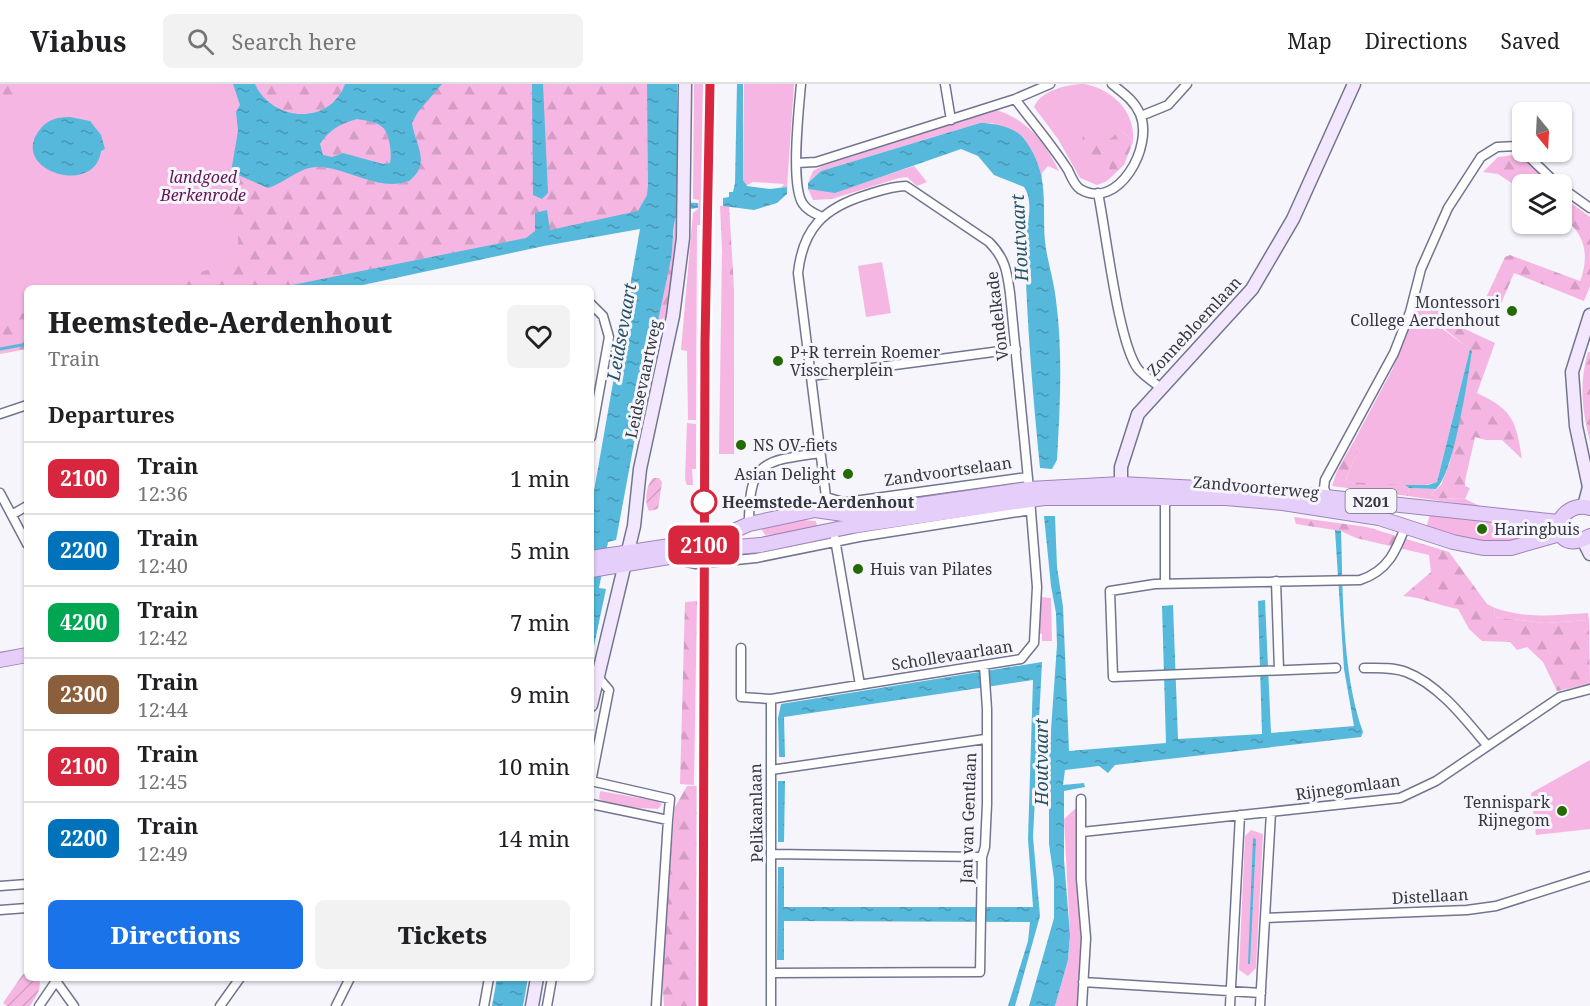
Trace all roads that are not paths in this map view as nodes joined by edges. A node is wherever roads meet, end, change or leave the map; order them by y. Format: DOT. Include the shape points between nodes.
graph roads {
  1 [pos="686,84"];
  2 [pos="801,84"];
  3 [pos="945,84"];
  4 [pos="1050,84"];
  5 [pos="1112,84"];
  6 [pos="1186,84"];
  7 [pos="1354,84"];
  8 [pos="1015,99"];
  9 [pos="1141,116"];
  10 [pos="951,120"];
  11 [pos="1512,146"];
  12 [pos="1534,162"];
  13 [pos="797,163"];
  14 [pos="1547,174"];
  15 [pos="1098,193"];
  16 [pos="1572,195"];
  17 [pos="1590,208"];
  18 [pos="822,217"];
  19 [pos="594,307"];
  20 [pos="1590,315"];
  21 [pos="1016,350"];
  22 [pos="812,376"];
  23 [pos="1160,387"];
  24 [pos="24,406"];
  25 [pos="0,414"];
  26 [pos="594,420"];
  27 [pos="820,453"];
  28 [pos="1121,490"];
  29 [pos="1050,492"];
  30 [pos="0,493"];
  31 [pos="1029,494"];
  32 [pos="1165,496"];
  33 [pos="1329,503"];
  34 [pos="1587,507"];
  35 [pos="24,508"];
  36 [pos="815,510"];
  37 [pos="13,514"];
  38 [pos="749,524"];
  39 [pos="1405,528"];
  40 [pos="1559,528"];
  41 [pos="834,536"];
  42 [pos="24,538"];
  43 [pos="1587,538"];
  44 [pos="761,545"];
  45 [pos="1590,554"];
  46 [pos="664,557"];
  47 [pos="626,558"];
  48 [pos="600,564"];
  49 [pos="1276,581"];
  50 [pos="1165,584"];
  51 [pos="741,648"];
  52 [pos="24,656"];
  53 [pos="0,660"];
  54 [pos="984,667"];
  55 [pos="1336,668"];
  56 [pos="1364,668"];
  57 [pos="1275,670"];
  58 [pos="598,677"];
  59 [pos="860,685"];
  60 [pos="1590,688"];
  61 [pos="594,693"];
  62 [pos="771,699"];
  63 [pos="985,739"];
  64 [pos="1486,744"];
  65 [pos="594,767"];
  66 [pos="771,770"];
  67 [pos="594,783"];
  68 [pos="1081,799"];
  69 [pos="594,805"];
  70 [pos="1272,812"];
  71 [pos="1240,816"];
  72 [pos="668,820"];
  73 [pos="1082,832"];
  74 [pos="772,854"];
  75 [pos="982,857"];
  76 [pos="1590,876"];
  77 [pos="24,884"];
  78 [pos="0,886"];
  79 [pos="24,908"];
  80 [pos="0,910"];
  81 [pos="1266,918"];
  82 [pos="771,973"];
  83 [pos="54,981"];
  84 [pos="56,981"];
  85 [pos="238,981"];
  86 [pos="348,981"];
  87 [pos="488,981"];
  88 [pos="536,981"];
  89 [pos="551,981"];
  90 [pos="1083,982"];
  91 [pos="1230,991"];
  92 [pos="1261,993"];
  93 [pos="39,1006"];
  94 [pos="74,1006"];
  95 [pos="220,1006"];
  96 [pos="336,1006"];
  97 [pos="484,1006"];
  98 [pos="532,1006"];
  99 [pos="547,1006"];
  100 [pos="656,1006"];
  101 [pos="771,1006"];
  102 [pos="1082,1006"];
  103 [pos="1230,1006"];
  104 [pos="1260,1006"];
  1 -- 47 [label="street, Leidsevaartweg" via="685,196 673,316 640,469"];
  2 -- 13 [label="street"];
  3 -- 10 [label="street"];
  4 -- 8 [label="street"];
  5 -- 9 [label="street" via="1128,96"];
  6 -- 9 [label="street" via="1168,105"];
  7 -- 23 [label="street, Zonnebloemlaan" via="1274,255 1230,315"];
  8 -- 10 [label="street"];
  8 -- 15 [label="street" via="1050,142 1077,187 1087,193"];
  9 -- 15 [label="street" via="1143,132 1137,163 1129,176"];
  10 -- 13 [label="street" via="816,162"];
  11 -- 33 [label="street" via="1497,147 1481,157 1448,208 1421,269 1394,353 1325,480"];
  12 -- 14 [label="street"];
  13 -- 18 [label="street" via="799,197 804,206"];
  15 -- 23 [label="street" via="1131,356 1138,369"];
  16 -- 17 [label="street"];
  18 -- 21 [label="street, Vondelkade" via="840,204 894,186 913,190 1001,254"];
  18 -- 22 [label="street" via="804,244 798,273"];
  19 -- 26 [label="street" via="603,316 609,336"];
  20 -- 34 [label="street" via="1572,372 1576,426 1589,487"];
  21 -- 22 [label="street"];
  21 -- 31 [label="street, Vondelkade"];
  22 -- 27 [label="street"];
  23 -- 28 [label="street, Zonnebloemlaan" via="1138,414 1121,467"];
  24 -- 25 [label="street"];
  27 -- 31 [label="street, Zandvoortselaan" via="826,497 843,502"];
  27 -- 38 [label="street" via="776,459 762,468 750,491"];
  28 -- 29 [label="main road, Zandvoorterweg / N201"];
  28 -- 32 [label="main road, Zandvoorterweg / N201"];
  29 -- 31 [label="main road, Zandvoortselaan / N201"];
  30 -- 37 [label="street"];
  31 -- 36 [label="main road, Zandvoortselaan / N201" via="856,514"];
  31 -- 41 [label="main road, Zandvoortselaan / N201"];
  31 -- 41 [label="street, Zandvoortselaan" via="854,538"];
  31 -- 54 [label="street, Schollevaarlaan" via="1037,587 1034,643 1021,660"];
  32 -- 33 [label="main road, Zandvoorterweg / N201"];
  32 -- 50 [label="street"];
  33 -- 39 [label="main road, Zandvoorterweg / N201"];
  33 -- 40 [label="main road, Zandvoorterweg / N201"];
  34 -- 40 [label="main road, N201" via="1569,510"];
  35 -- 37 [label="street"];
  36 -- 38 [label="main road, Zandvoortselaan / N201"];
  36 -- 41 [label="main road" via="824,515"];
  37 -- 42 [label="street"];
  38 -- 44 [label="main road" via="752,540"];
  38 -- 47 [label="main road, Zandvoortselaan / N201" via="716,538"];
  39 -- 40 [label="main road, Zandvoorterweg / N201" via="1483,548 1511,548"];
  39 -- 49 [label="street" via="1391,560 1381,571 1360,580"];
  40 -- 43 [label="main road, N201" via="1572,542"];
  41 -- 44 [label="main road, Zandvoortselaan / N201"];
  41 -- 46 [label="street, Zandvoortselaan" via="756,558 695,564"];
  41 -- 59 [label="street"];
  43 -- 45 [label="street"];
  44 -- 46 [label="main road, Zandvoortselaan / N201"];
  46 -- 47 [label="main road, Zandvoortselaan / N201"];
  47 -- 48 [label="main road, Zandvoortselaan / N201"];
  47 -- 58 [label="street, Leidsevaartweg"];
  49 -- 50 [label="street"];
  49 -- 57 [label="street"];
  50 -- 57 [label="street" via="1110,591 1113,677"];
  51 -- 62 [label="street" via="741,697"];
  52 -- 53 [label="main road"];
  54 -- 59 [label="street, Schollevaarlaan"];
  54 -- 63 [label="street, Jan van Gentlaan"];
  55 -- 57 [label="street"];
  56 -- 64 [label="street" via="1406,672 1427,684"];
  58 -- 61 [label="street, Leidsevaartweg"];
  58 -- 65 [label="street" via="609,690"];
  59 -- 62 [label="street, Schollevaarlaan"];
  60 -- 64 [label="street, Rijnegomlaan" via="1560,697"];
  62 -- 66 [label="street, Pelikaanlaan"];
  63 -- 66 [label="street"];
  63 -- 75 [label="street, Jan van Gentlaan" via="986,847"];
  64 -- 70 [label="street, Rijnegomlaan" via="1436,781 1400,798"];
  66 -- 74 [label="street, Pelikaanlaan"];
  67 -- 72 [label="street" via="670,799"];
  68 -- 73 [label="street"];
  69 -- 72 [label="street"];
  70 -- 71 [label="street, Rijnegomlaan"];
  70 -- 81 [label="street"];
  71 -- 73 [label="street, Rijnegomlaan"];
  71 -- 91 [label="street"];
  72 -- 100 [label="street"];
  73 -- 90 [label="street" via="1086,938"];
  74 -- 75 [label="street"];
  74 -- 82 [label="street, Pelikaanlaan"];
  75 -- 82 [label="street, Jan van Gentlaan" via="980,972"];
  76 -- 81 [label="street, Distellaan" via="1496,906 1467,910"];
  77 -- 78 [label="street"];
  79 -- 80 [label="street"];
  81 -- 92 [label="street"];
  82 -- 101 [label="street, Pelikaanlaan"];
  83 -- 93 [label="street"];
  84 -- 94 [label="street"];
  85 -- 95 [label="street"];
  86 -- 96 [label="street"];
  87 -- 97 [label="street"];
  88 -- 98 [label="street"];
  89 -- 99 [label="street"];
  90 -- 91 [label="street"];
  90 -- 102 [label="street"];
  91 -- 92 [label="street"];
  91 -- 103 [label="street"];
  92 -- 104 [label="street"];
}
